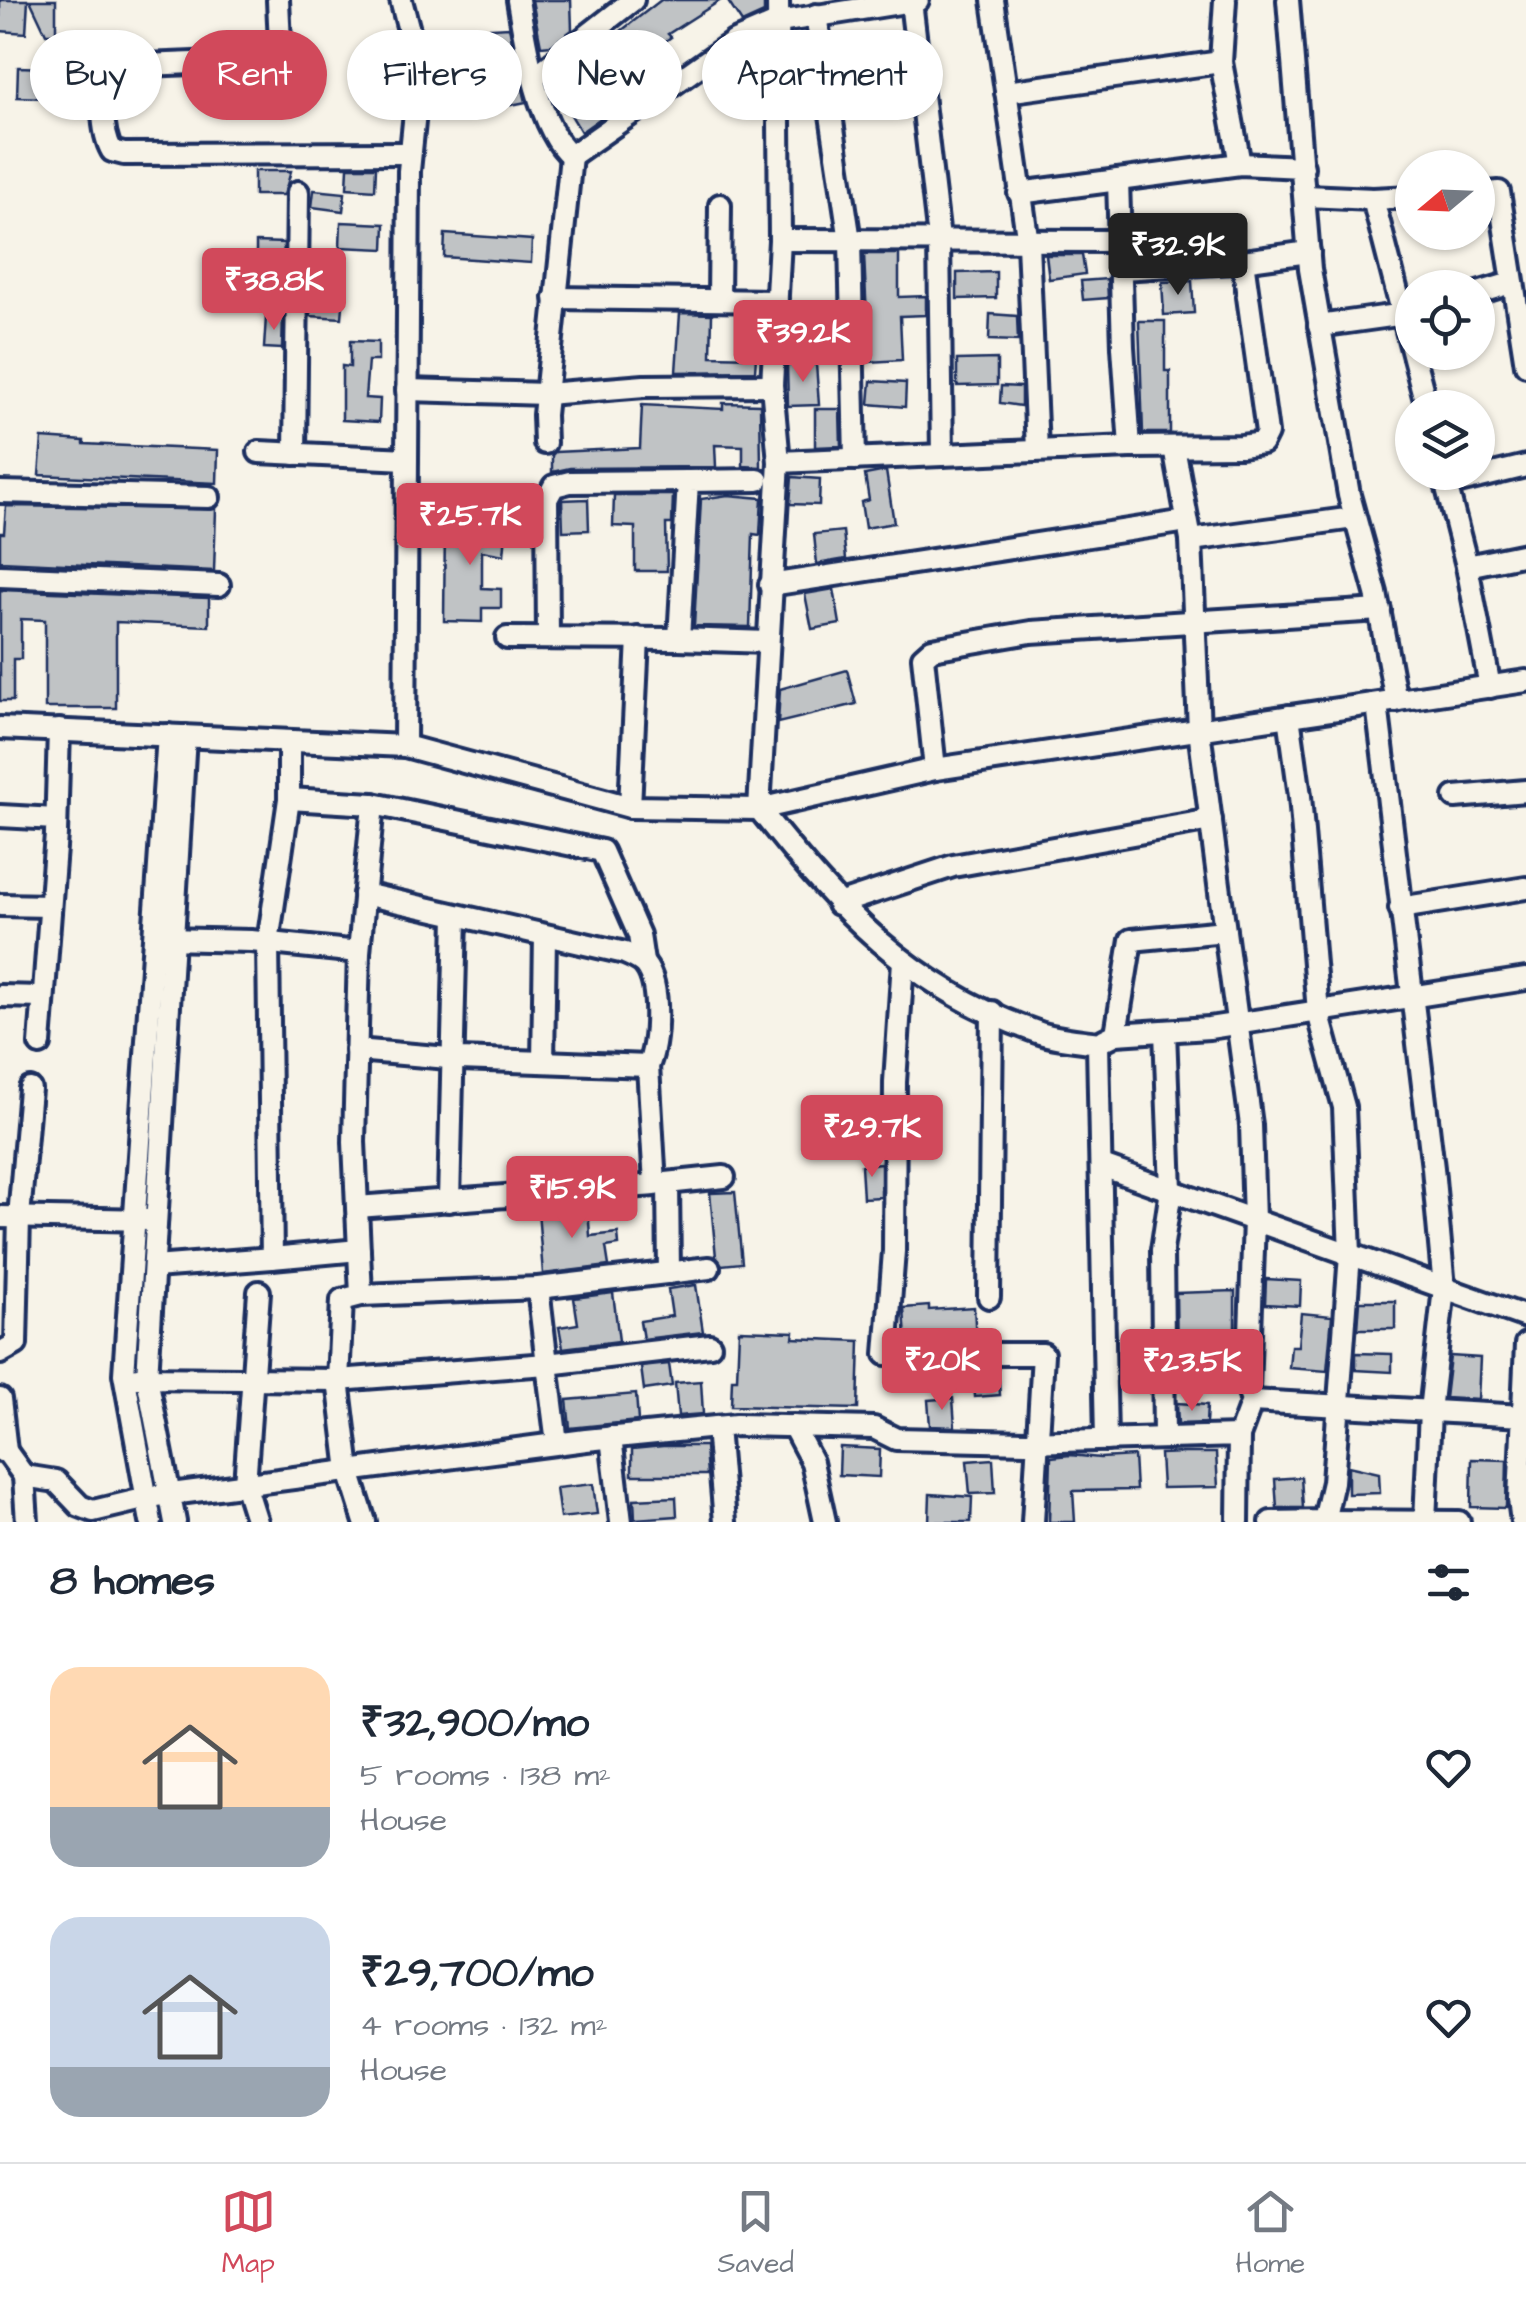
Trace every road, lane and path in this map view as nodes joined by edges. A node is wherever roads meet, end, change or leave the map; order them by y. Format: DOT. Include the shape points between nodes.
graph roads {
  1 [pos="278,0"];
  2 [pos="402,0"];
  3 [pos="518,0"];
  4 [pos="633,0"];
  5 [pos="778,0"];
  6 [pos="914,0"];
  7 [pos="992,0"];
  8 [pos="1225,0"];
  9 [pos="1288,0"];
  10 [pos="816,15"];
  11 [pos="779,22"];
  12 [pos="1221,62"];
  13 [pos="534,77"];
  14 [pos="1006,92"];
  15 [pos="410,152"];
  16 [pos="571,156"];
  17 [pos="1240,164"];
  18 [pos="1303,167"];
  19 [pos="1118,180"];
  20 [pos="298,192"];
  21 [pos="1495,192"];
  22 [pos="1019,193"];
  23 [pos="1306,196"];
  24 [pos="1395,198"];
  25 [pos="1373,200"];
  26 [pos="720,205"];
  27 [pos="939,239"];
  28 [pos="780,240"];
  29 [pos="1120,240"];
  30 [pos="850,241"];
  31 [pos="1028,243"];
  32 [pos="1308,252"];
  33 [pos="1243,261"];
  34 [pos="1121,269"];
  35 [pos="1395,274"];
  36 [pos="1511,282"];
  37 [pos="1495,287"];
  38 [pos="555,298"];
  39 [pos="720,300"];
  40 [pos="777,302"];
  41 [pos="1395,316"];
  42 [pos="1320,326"];
  43 [pos="1526,366"];
  44 [pos="772,385"];
  45 [pos="407,390"];
  46 [pos="546,394"];
  47 [pos="545,443"];
  48 [pos="1174,446"];
  49 [pos="1130,447"];
  50 [pos="1037,450"];
  51 [pos="259,452"];
  52 [pos="295,454"];
  53 [pos="942,455"];
  54 [pos="855,458"];
  55 [pos="407,459"];
  56 [pos="780,462"];
  57 [pos="1526,466"];
  58 [pos="1495,471"];
  59 [pos="758,480"];
  60 [pos="688,481"];
  61 [pos="1448,490"];
  62 [pos="0,492"];
  63 [pos="208,497"];
  64 [pos="1354,518"];
  65 [pos="1189,531"];
  66 [pos="1526,554"];
  67 [pos="1467,566"];
  68 [pos="0,576"];
  69 [pos="219,585"];
  70 [pos="770,585"];
  71 [pos="1380,610"];
  72 [pos="1195,622"];
  73 [pos="507,638"];
  74 [pos="548,638"];
  75 [pos="638,638"];
  76 [pos="679,639"];
  77 [pos="767,642"];
  78 [pos="1526,681"];
  79 [pos="1490,686"];
  80 [pos="1386,702"];
  81 [pos="1289,716"];
  82 [pos="0,728"];
  83 [pos="59,730"];
  84 [pos="1200,730"];
  85 [pos="177,736"];
  86 [pos="289,740"];
  87 [pos="405,746"];
  88 [pos="934,769"];
  89 [pos="1526,791"];
  90 [pos="1455,797"];
  91 [pos="289,799"];
  92 [pos="373,804"];
  93 [pos="630,807"];
  94 [pos="759,809"];
  95 [pos="0,816"];
  96 [pos="56,819"];
  97 [pos="1211,820"];
  98 [pos="1526,888"];
  99 [pos="364,894"];
  100 [pos="838,904"];
  101 [pos="0,905"];
  102 [pos="50,906"];
  103 [pos="1400,908"];
  104 [pos="456,916"];
  105 [pos="1225,931"];
  106 [pos="545,936"];
  107 [pos="165,939"];
  108 [pos="268,943"];
  109 [pos="359,952"];
  110 [pos="903,961"];
  111 [pos="643,962"];
  112 [pos="1526,979"];
  113 [pos="0,996"];
  114 [pos="43,997"];
  115 [pos="1410,998"];
  116 [pos="992,1012"];
  117 [pos="1318,1012"];
  118 [pos="1235,1022"];
  119 [pos="1165,1030"];
  120 [pos="1107,1039"];
  121 [pos="40,1044"];
  122 [pos="356,1050"];
  123 [pos="450,1058"];
  124 [pos="544,1062"];
  125 [pos="648,1066"];
  126 [pos="30,1090"];
  127 [pos="1102,1166"];
  128 [pos="724,1177"];
  129 [pos="662,1184"];
  130 [pos="1171,1190"];
  131 [pos="449,1201"];
  132 [pos="357,1207"];
  133 [pos="9,1217"];
  134 [pos="146,1220"];
  135 [pos="1254,1220"];
  136 [pos="359,1250"];
  137 [pos="1350,1254"];
  138 [pos="272,1258"];
  139 [pos="154,1268"];
  140 [pos="710,1268"];
  141 [pos="669,1273"];
  142 [pos="538,1288"];
  143 [pos="1444,1288"];
  144 [pos="259,1292"];
  145 [pos="361,1295"];
  146 [pos="989,1297"];
  147 [pos="1526,1317"];
  148 [pos="1526,1344"];
  149 [pos="710,1345"];
  150 [pos="0,1353"];
  151 [pos="547,1364"];
  152 [pos="124,1378"];
  153 [pos="148,1378"];
  154 [pos="251,1379"];
  155 [pos="338,1380"];
  156 [pos="0,1399"];
  157 [pos="1252,1402"];
  158 [pos="1339,1406"];
  159 [pos="1430,1411"];
  160 [pos="1523,1416"];
  161 [pos="793,1426"];
  162 [pos="717,1427"];
  163 [pos="1239,1436"];
  164 [pos="610,1437"];
  165 [pos="1164,1438"];
  166 [pos="1106,1440"];
  167 [pos="1036,1442"];
  168 [pos="557,1444"];
  169 [pos="3,1451"];
  170 [pos="349,1471"];
  171 [pos="24,1476"];
  172 [pos="245,1484"];
  173 [pos="168,1494"];
  174 [pos="145,1499"];
  175 [pos="82,1514"];
  176 [pos="1324,1521"];
  177 [pos="27,1522"];
  178 [pos="151,1522"];
  179 [pos="176,1522"];
  180 [pos="257,1522"];
  181 [pos="364,1522"];
  182 [pos="621,1522"];
  183 [pos="724,1522"];
  184 [pos="826,1522"];
  185 [pos="1033,1522"];
  186 [pos="1238,1522"];
  187 [pos="1271,1522"];
  188 [pos="1316,1522"];
  189 [pos="1425,1522"];
  190 [pos="1459,1522"];
  191 [pos="1522,1522"];
  1 -- 15 [label="street" via="280,44 268,60 108,71 104,102 112,151"];
  2 -- 15 [label="street" via="416,57"];
  3 -- 13 [label="street"];
  4 -- 13 [label="street"];
  5 -- 11 [label="street"];
  6 -- 10 [label="street"];
  6 -- 27 [label="street"];
  7 -- 14 [label="street"];
  8 -- 12 [label="street"];
  9 -- 18 [label="street"];
  10 -- 11 [label="street"];
  10 -- 30 [label="street"];
  11 -- 16 [label="street" via="692,68"];
  11 -- 28 [label="street"];
  12 -- 14 [label="street"];
  12 -- 17 [label="street"];
  13 -- 16 [label="street" via="560,147"];
  14 -- 22 [label="street"];
  15 -- 45 [label="street"];
  16 -- 38 [label="street"];
  17 -- 18 [label="street"];
  17 -- 19 [label="street"];
  18 -- 23 [label="street"];
  19 -- 22 [label="street"];
  19 -- 29 [label="street"];
  20 -- 52 [label="street"];
  21 -- 36 [label="street"];
  22 -- 31 [label="street"];
  23 -- 25 [label="street"];
  23 -- 32 [label="street"];
  24 -- 25 [label="street"];
  25 -- 35 [label="street"];
  26 -- 39 [label="street"];
  27 -- 30 [label="street"];
  27 -- 31 [label="street"];
  27 -- 53 [label="street"];
  28 -- 30 [label="street"];
  28 -- 40 [label="street"];
  29 -- 31 [label="street"];
  29 -- 34 [label="street"];
  30 -- 54 [label="street"];
  31 -- 50 [label="street"];
  32 -- 33 [label="street"];
  32 -- 42 [label="street"];
  33 -- 34 [label="street"];
  33 -- 48 [label="street" via="1267,434 1256,445"];
  34 -- 49 [label="street"];
  36 -- 37 [label="street"];
  36 -- 43 [label="street"];
  38 -- 39 [label="street"];
  38 -- 46 [label="street"];
  39 -- 40 [label="street"];
  40 -- 44 [label="street"];
  41 -- 42 [label="street"];
  42 -- 64 [label="street"];
  44 -- 46 [label="street"];
  44 -- 56 [label="street"];
  45 -- 46 [label="street"];
  45 -- 55 [label="street"];
  46 -- 47 [label="street"];
  48 -- 49 [label="street"];
  48 -- 65 [label="street"];
  49 -- 50 [label="street"];
  50 -- 53 [label="street"];
  51 -- 52 [label="street"];
  52 -- 55 [label="street"];
  53 -- 54 [label="street"];
  54 -- 56 [label="street"];
  55 -- 87 [label="street"];
  56 -- 70 [label="street"];
  57 -- 58 [label="street"];
  59 -- 60 [label="street"];
  60 -- 74 [label="street" via="554,486 547,499"];
  60 -- 76 [label="street"];
  61 -- 67 [label="street"];
  62 -- 63 [label="street"];
  64 -- 65 [label="street"];
  64 -- 71 [label="street"];
  65 -- 70 [label="street"];
  65 -- 72 [label="street"];
  66 -- 67 [label="street"];
  67 -- 79 [label="street"];
  68 -- 69 [label="street"];
  70 -- 77 [label="street"];
  71 -- 72 [label="street"];
  71 -- 80 [label="street"];
  72 -- 84 [label="street"];
  72 -- 88 [label="street" via="1032,632 932,649 923,657"];
  73 -- 74 [label="street"];
  74 -- 75 [label="street"];
  75 -- 76 [label="street"];
  75 -- 93 [label="street"];
  76 -- 77 [label="street"];
  77 -- 94 [label="street"];
  78 -- 79 [label="street"];
  79 -- 80 [label="street"];
  80 -- 81 [label="street"];
  80 -- 103 [label="street"];
  81 -- 84 [label="street"];
  81 -- 117 [label="street"];
  82 -- 83 [label="street"];
  83 -- 85 [label="street"];
  83 -- 96 [label="street"];
  84 -- 88 [label="street"];
  84 -- 97 [label="street"];
  85 -- 86 [label="street"];
  85 -- 107 [label="street"];
  86 -- 87 [label="street"];
  86 -- 91 [label="street"];
  87 -- 93 [label="street"];
  88 -- 94 [label="street"];
  89 -- 90 [label="street"];
  91 -- 92 [label="street"];
  91 -- 108 [label="street"];
  92 -- 99 [label="street"];
  92 -- 111 [label="street" via="602,851 639,934"];
  93 -- 94 [label="street"];
  94 -- 100 [label="street"];
  95 -- 96 [label="street"];
  96 -- 102 [label="street"];
  97 -- 100 [label="street" via="953,866"];
  97 -- 105 [label="street"];
  98 -- 103 [label="street"];
  99 -- 104 [label="street"];
  99 -- 109 [label="street"];
  100 -- 110 [label="street"];
  101 -- 102 [label="street"];
  102 -- 114 [label="street"];
  103 -- 115 [label="street"];
  104 -- 106 [label="street"];
  104 -- 123 [label="street"];
  105 -- 118 [label="street"];
  105 -- 120 [label="street" via="1131,940"];
  106 -- 111 [label="street"];
  106 -- 124 [label="street"];
  107 -- 108 [label="street"];
  107 -- 134 [label="street"];
  108 -- 109 [label="street"];
  108 -- 138 [label="street"];
  109 -- 122 [label="street"];
  110 -- 116 [label="street"];
  110 -- 167 [label="street" via="886,1354 1043,1354"];
  111 -- 125 [label="street" via="652,979 656,1020"];
  112 -- 115 [label="street"];
  113 -- 114 [label="street"];
  114 -- 121 [label="street"];
  115 -- 117 [label="street"];
  115 -- 143 [label="street"];
  116 -- 120 [label="street" via="1040,1034"];
  116 -- 146 [label="street"];
  117 -- 118 [label="street"];
  117 -- 137 [label="street" via="1344,1108"];
  118 -- 119 [label="street"];
  118 -- 135 [label="street" via="1251,1125"];
  119 -- 120 [label="street"];
  119 -- 130 [label="street"];
  120 -- 127 [label="street"];
  122 -- 123 [label="street"];
  122 -- 132 [label="street"];
  123 -- 124 [label="street"];
  123 -- 131 [label="street"];
  124 -- 125 [label="street"];
  125 -- 129 [label="street"];
  126 -- 133 [label="street"];
  127 -- 130 [label="street"];
  127 -- 166 [label="street"];
  128 -- 129 [label="street"];
  129 -- 131 [label="street"];
  129 -- 141 [label="street"];
  130 -- 135 [label="street"];
  130 -- 165 [label="street" via="1162,1250"];
  131 -- 132 [label="street"];
  132 -- 136 [label="street"];
  133 -- 134 [label="street"];
  133 -- 150 [label="street" via="16,1344"];
  134 -- 139 [label="street"];
  134 -- 152 [label="street"];
  135 -- 137 [label="street"];
  135 -- 157 [label="street"];
  136 -- 138 [label="street"];
  136 -- 145 [label="street"];
  137 -- 143 [label="street"];
  137 -- 158 [label="street"];
  138 -- 139 [label="street"];
  139 -- 153 [label="street"];
  140 -- 141 [label="street"];
  141 -- 142 [label="street"];
  142 -- 145 [label="street"];
  142 -- 151 [label="street"];
  143 -- 147 [label="street"];
  143 -- 159 [label="street"];
  144 -- 154 [label="street"];
  145 -- 155 [label="street" via="342,1300"];
  148 -- 160 [label="street"];
  149 -- 151 [label="street"];
  151 -- 155 [label="street"];
  151 -- 168 [label="street"];
  152 -- 153 [label="street"];
  152 -- 174 [label="street"];
  153 -- 154 [label="street"];
  153 -- 173 [label="street"];
  154 -- 155 [label="street"];
  154 -- 172 [label="street"];
  155 -- 170 [label="street"];
  156 -- 169 [label="street"];
  157 -- 158 [label="street"];
  157 -- 163 [label="street"];
  158 -- 159 [label="street"];
  158 -- 176 [label="street"];
  159 -- 160 [label="street"];
  159 -- 189 [label="street"];
  160 -- 191 [label="street"];
  161 -- 162 [label="street"];
  161 -- 167 [label="street" via="874,1428 896,1438"];
  161 -- 184 [label="street" via="812,1462"];
  162 -- 164 [label="street"];
  162 -- 183 [label="street"];
  163 -- 165 [label="street"];
  163 -- 186 [label="street"];
  164 -- 168 [label="street"];
  164 -- 182 [label="street"];
  165 -- 166 [label="street"];
  166 -- 167 [label="street"];
  167 -- 185 [label="street"];
  168 -- 170 [label="street"];
  169 -- 171 [label="street"];
  170 -- 172 [label="street"];
  170 -- 181 [label="street"];
  171 -- 175 [label="street" via="56,1481"];
  171 -- 177 [label="street"];
  172 -- 173 [label="street"];
  172 -- 180 [label="street"];
  173 -- 174 [label="street"];
  173 -- 179 [label="street"];
  174 -- 175 [label="street"];
  174 -- 178 [label="street"];
  176 -- 188 [label="street"];
  176 -- 189 [label="street"];
  187 -- 188 [label="street"];
  189 -- 190 [label="street"];
}
